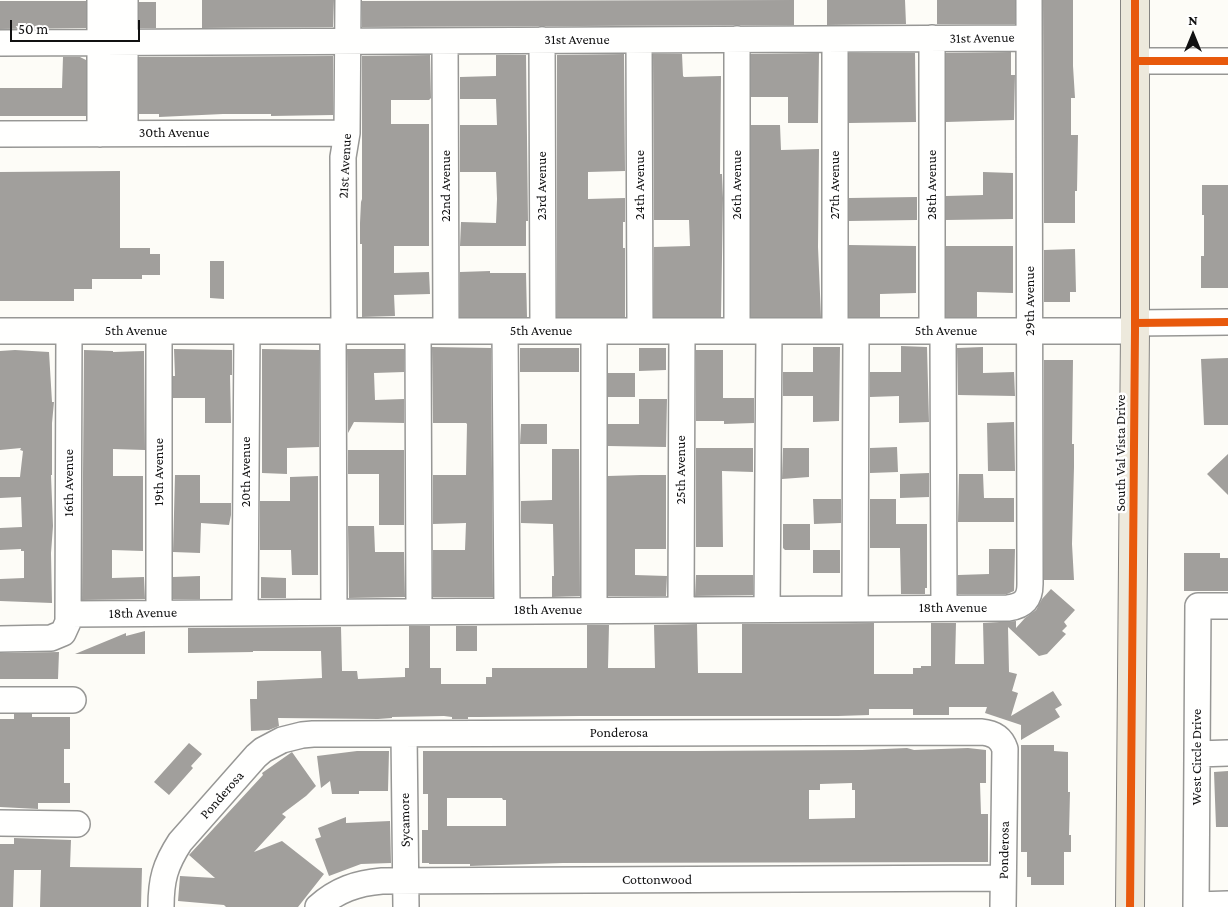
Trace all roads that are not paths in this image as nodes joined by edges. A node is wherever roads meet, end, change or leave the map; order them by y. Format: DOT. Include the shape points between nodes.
graph roads {
  1 [pos="100,0"];
  2 [pos="125,0"];
  3 [pos="348,0"];
  4 [pos="1029,0"];
  5 [pos="1135,0"];
  6 [pos="932,38"];
  7 [pos="1029,38"];
  8 [pos="737,39"];
  9 [pos="835,39"];
  10 [pos="542,40"];
  11 [pos="639,40"];
  12 [pos="445,41"];
  13 [pos="348,42"];
  14 [pos="0,43"];
  15 [pos="100,43"];
  16 [pos="125,43"];
  17 [pos="1134,61"];
  18 [pos="1228,61"];
  19 [pos="347,133"];
  20 [pos="0,134"];
  21 [pos="100,134"];
  22 [pos="125,134"];
  23 [pos="1228,322"];
  24 [pos="1134,327"];
  25 [pos="0,331"];
  26 [pos="69,331"];
  27 [pos="159,331"];
  28 [pos="247,331"];
  29 [pos="339,331"];
  30 [pos="418,331"];
  31 [pos="446,331"];
  32 [pos="506,331"];
  33 [pos="543,331"];
  34 [pos="594,331"];
  35 [pos="640,331"];
  36 [pos="682,331"];
  37 [pos="737,331"];
  38 [pos="769,331"];
  39 [pos="845,331"];
  40 [pos="938,331"];
  41 [pos="1030,331"];
  42 [pos="1026,601"];
  43 [pos="1228,606"];
  44 [pos="944,608"];
  45 [pos="767,609"];
  46 [pos="855,609"];
  47 [pos="594,610"];
  48 [pos="681,610"];
  49 [pos="419,611"];
  50 [pos="507,611"];
  51 [pos="245,612"];
  52 [pos="334,612"];
  53 [pos="159,613"];
  54 [pos="66,623"];
  55 [pos="0,638"];
  56 [pos="0,700"];
  57 [pos="73,700"];
  58 [pos="404,734"];
  59 [pos="1228,753"];
  60 [pos="1197,754"];
  61 [pos="0,824"];
  62 [pos="76,824"];
  63 [pos="1003,878"];
  64 [pos="406,881"];
  65 [pos="1228,904"];
  66 [pos="1196,906"];
  67 [pos="161,907"];
  68 [pos="318,907"];
  69 [pos="406,907"];
  70 [pos="1003,907"];
  71 [pos="1130,907"];
  1 -- 15 [label="street"];
  2 -- 16 [label="street"];
  3 -- 13 [label="street, 21st Avenue"];
  4 -- 7 [label="street, 29th Avenue"];
  5 -- 17 [label="main road, South Val Vista Drive"];
  6 -- 7 [label="street, 31st Avenue"];
  6 -- 9 [label="street, 31st Avenue"];
  6 -- 40 [label="street, 28th Avenue"];
  7 -- 41 [label="street, 29th Avenue"];
  8 -- 9 [label="street, 31st Avenue"];
  8 -- 11 [label="street, 31st Avenue"];
  8 -- 37 [label="street, 26th Avenue"];
  9 -- 39 [label="street, 27th Avenue"];
  10 -- 11 [label="street, 31st Avenue"];
  10 -- 12 [label="street, 31st Avenue"];
  10 -- 33 [label="street, 23rd Avenue"];
  11 -- 35 [label="street, 24th Avenue"];
  12 -- 13 [label="street, 31st Avenue"];
  12 -- 31 [label="street, 22nd Avenue"];
  13 -- 16 [label="street, 31st Avenue"];
  13 -- 19 [label="street, 21st Avenue"];
  14 -- 15 [label="street, 31st Avenue"];
  15 -- 16 [label="street, 31st Avenue"];
  15 -- 21 [label="street"];
  16 -- 22 [label="street"];
  17 -- 18 [label="street"];
  17 -- 24 [label="main road, South Val Vista Drive"];
  19 -- 22 [label="street, 30th Avenue"];
  19 -- 29 [label="street, 21st Avenue" via="343,157"];
  20 -- 21 [label="street, 30th Avenue"];
  21 -- 22 [label="street, 30th Avenue"];
  23 -- 24 [label="street, 5th Avenue"];
  24 -- 41 [label="street, 5th Avenue" via="1081,332"];
  24 -- 71 [label="main road, South Val Vista Drive"];
  25 -- 26 [label="street, 5th Avenue"];
  26 -- 27 [label="street, 5th Avenue"];
  26 -- 54 [label="street, 16th Avenue"];
  27 -- 28 [label="street, 5th Avenue"];
  27 -- 53 [label="street, 19th Avenue"];
  28 -- 29 [label="street, 5th Avenue"];
  28 -- 51 [label="street, 20th Avenue"];
  29 -- 30 [label="street, 5th Avenue"];
  29 -- 52 [label="street, 21st Avenue"];
  30 -- 31 [label="street, 5th Avenue"];
  30 -- 49 [label="street"];
  31 -- 32 [label="street, 5th Avenue"];
  32 -- 33 [label="street, 5th Avenue"];
  32 -- 50 [label="street"];
  33 -- 34 [label="street, 5th Avenue"];
  34 -- 35 [label="street, 5th Avenue"];
  34 -- 47 [label="street"];
  35 -- 36 [label="street, 5th Avenue"];
  36 -- 37 [label="street, 5th Avenue"];
  36 -- 48 [label="street, 25th Avenue"];
  37 -- 38 [label="street, 5th Avenue"];
  38 -- 39 [label="street, 5th Avenue"];
  38 -- 45 [label="street"];
  39 -- 40 [label="street, 5th Avenue"];
  39 -- 46 [label="street, 27th Avenue"];
  40 -- 41 [label="street, 5th Avenue"];
  40 -- 44 [label="street, 28th Avenue"];
  41 -- 42 [label="street, 29th Avenue" via="1030,584"];
  42 -- 44 [label="street, 18th Avenue" via="1008,608"];
  43 -- 60 [label="street, West Circle Drive" via="1198,606"];
  44 -- 46 [label="street, 18th Avenue"];
  45 -- 46 [label="street, 18th Avenue"];
  45 -- 48 [label="street, 18th Avenue"];
  47 -- 48 [label="street, 18th Avenue"];
  47 -- 50 [label="street, 18th Avenue"];
  49 -- 50 [label="street, 18th Avenue"];
  49 -- 52 [label="street, 18th Avenue"];
  51 -- 52 [label="street, 18th Avenue"];
  51 -- 53 [label="street, 18th Avenue"];
  53 -- 54 [label="street, 18th Avenue"];
  54 -- 55 [label="street, 18th Avenue" via="57,636"];
  56 -- 57 [label="street"];
  58 -- 63 [label="street, Ponderosa" via="987,732 999,738 1005,755"];
  58 -- 64 [label="street, Sycamore"];
  58 -- 67 [label="street, Ponderosa" via="302,735 282,740 264,750 170,857 161,889"];
  59 -- 60 [label="street"];
  60 -- 66 [label="street, West Circle Drive"];
  61 -- 62 [label="street"];
  63 -- 64 [label="street, Cottonwood"];
  63 -- 70 [label="street, Ponderosa"];
  64 -- 68 [label="street, Cottonwood" via="358,884 335,894"];
  64 -- 69 [label="street, Sycamore"];
  65 -- 66 [label="street"];
}
